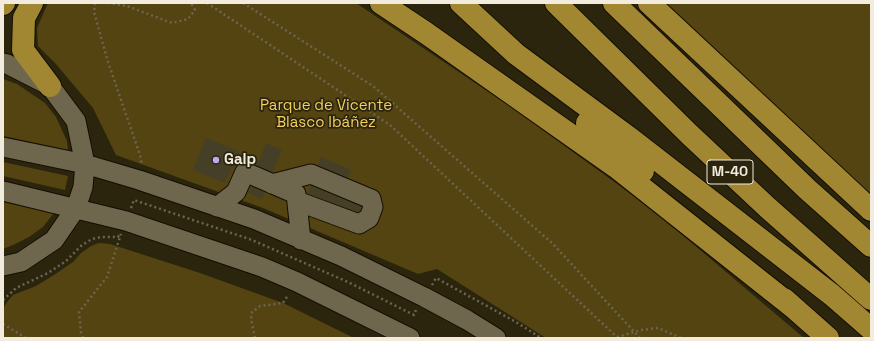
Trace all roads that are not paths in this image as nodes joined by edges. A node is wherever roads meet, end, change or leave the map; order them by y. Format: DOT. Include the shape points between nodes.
graph roads {
  1 [pos="32,3"];
  2 [pos="381,3"];
  3 [pos="453,3"];
  4 [pos="461,3"];
  5 [pos="547,3"];
  6 [pos="556,3"];
  7 [pos="614,3"];
  8 [pos="649,3"];
  9 [pos="593,40"];
  10 [pos="3,63"];
  11 [pos="50,86"];
  12 [pos="3,147"];
  13 [pos="85,164"];
  14 [pos="272,184"];
  15 [pos="3,191"];
  16 [pos="297,201"];
  17 [pos="217,207"];
  18 [pos="76,208"];
  19 [pos="871,210"];
  20 [pos="301,240"];
  21 [pos="871,246"];
  22 [pos="3,266"];
  23 [pos="871,299"];
  24 [pos="794,308"];
  25 [pos="871,329"];
  26 [pos="410,338"];
  27 [pos="496,338"];
  28 [pos="828,338"];
  1 -- 11 [label="highway" via="24,18 23,50"];
  2 -- 24 [label="highway" via="616,167"];
  3 -- 24 [label="highway" via="480,32 697,218"];
  4 -- 25 [label="highway" via="516,54 627,136 832,295"];
  5 -- 9 [label="highway"];
  6 -- 9 [label="highway, M-40"];
  7 -- 21 [label="highway, M-40" via="807,189"];
  8 -- 19 [label="highway"];
  9 -- 23 [label="highway, M-40" via="768,208"];
  10 -- 11 [label="street"];
  11 -- 13 [label="street" via="76,121"];
  12 -- 13 [label="street"];
  13 -- 17 [label="street"];
  13 -- 18 [label="street" via="83,186"];
  14 -- 16 [label="street" via="296,194"];
  14 -- 16 [label="street" via="311,174 371,199 373,207 369,218 360,224"];
  14 -- 17 [label="street" via="245,172 236,192"];
  15 -- 18 [label="street"];
  16 -- 20 [label="street"];
  17 -- 20 [label="street"];
  18 -- 22 [label="street" via="54,240 22,262"];
  18 -- 26 [label="street" via="126,221 262,266"];
  20 -- 27 [label="street" via="341,256 424,297"];
  24 -- 28 [label="highway"];
}
